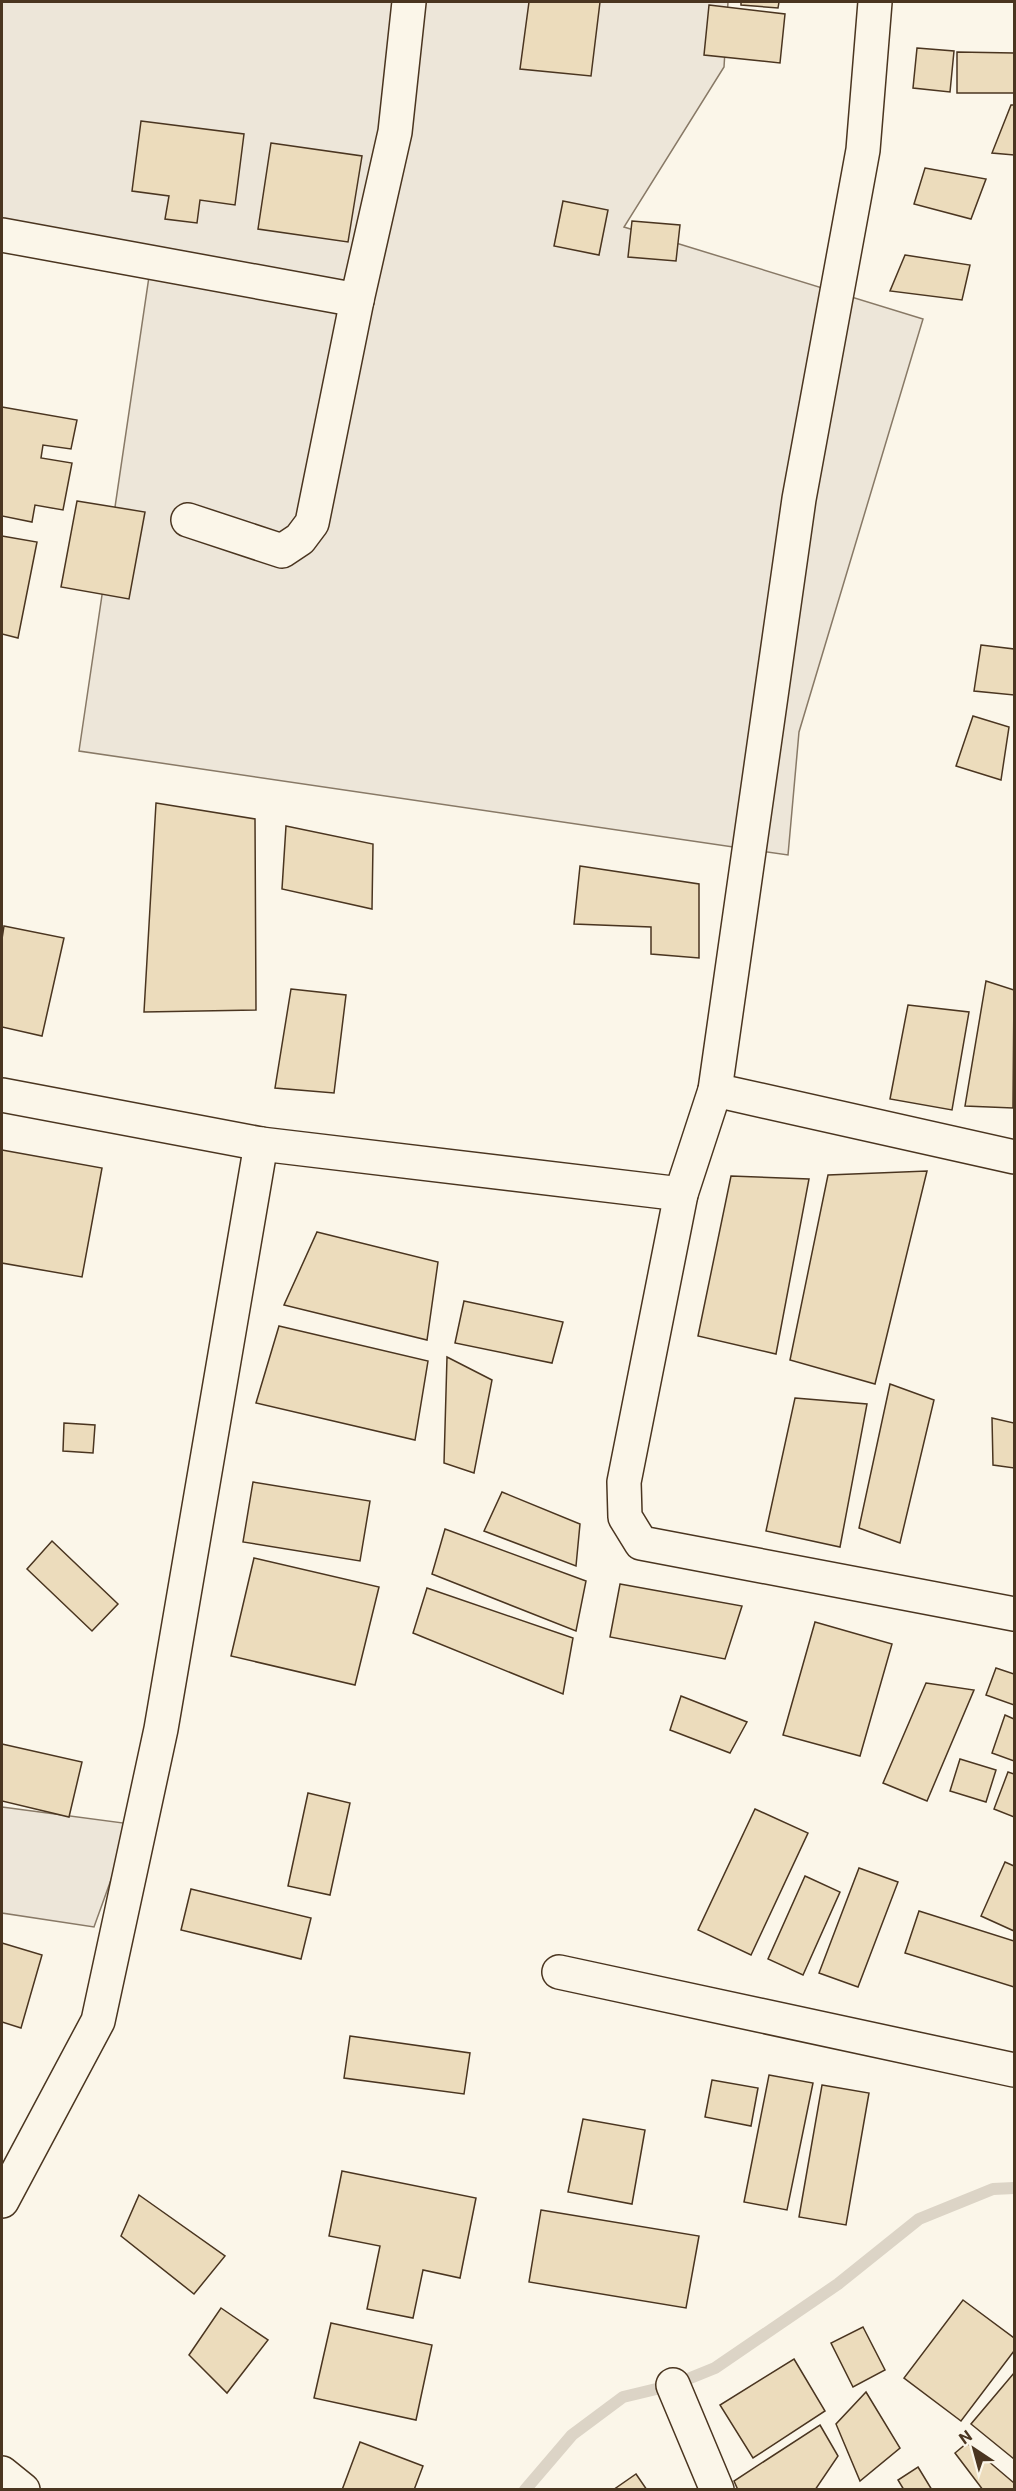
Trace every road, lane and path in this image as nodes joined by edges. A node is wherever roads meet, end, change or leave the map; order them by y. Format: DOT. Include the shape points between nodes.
graph roads {
  1 [pos="409,2"];
  2 [pos="875,2"];
  3 [pos="2,235"];
  4 [pos="357,300"];
  5 [pos="188,520"];
  6 [pos="715,1090"];
  7 [pos="2,1095"];
  8 [pos="261,1144"];
  9 [pos="1014,1156"];
  10 [pos="681,1194"];
  11 [pos="1014,1614"];
  12 [pos="559,1972"];
  13 [pos="1014,2070"];
  14 [pos="2,2201"];
  15 [pos="673,2385"];
  16 [pos="2,2473"];
  17 [pos="23,2490"];
  18 [pos="717,2490"];
  1 -- 4 [label="street" via="394,132"];
  2 -- 6 [label="street" via="863,150 799,499"];
  3 -- 4 [label="street"];
  4 -- 5 [label="street" via="312,523 300,538 282,550"];
  6 -- 9 [label="street"];
  6 -- 10 [label="street"];
  7 -- 8 [label="street"];
  8 -- 10 [label="street"];
  8 -- 14 [label="street" via="161,1729 98,2021"];
  10 -- 11 [label="street" via="624,1482 625,1517 641,1543"];
  12 -- 13 [label="street"];
  15 -- 18 [label="street"];
  16 -- 17 [label="street"];
}
